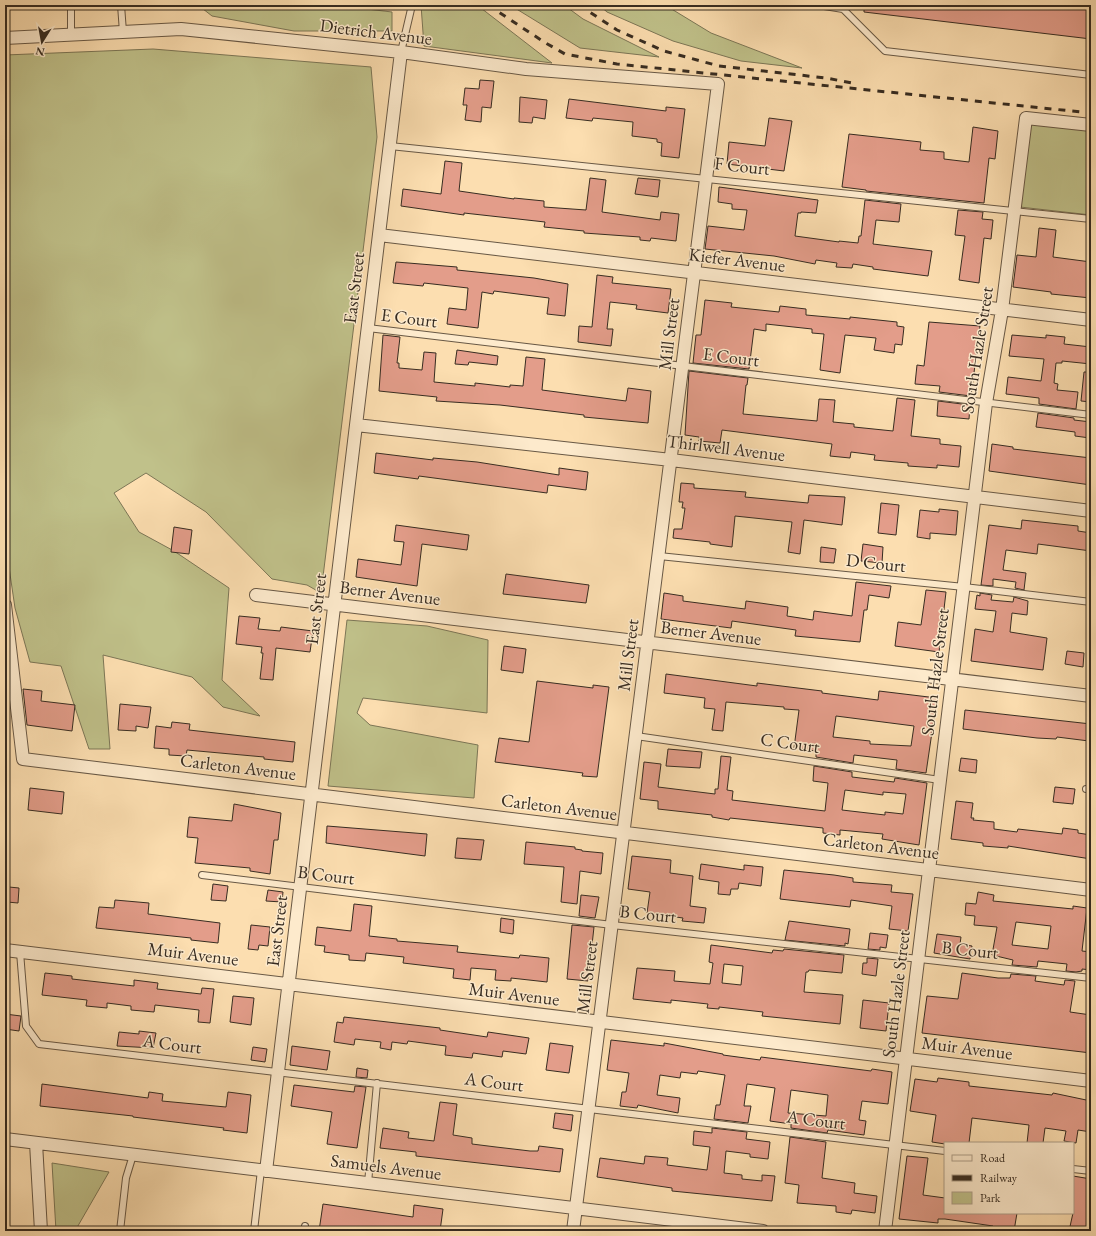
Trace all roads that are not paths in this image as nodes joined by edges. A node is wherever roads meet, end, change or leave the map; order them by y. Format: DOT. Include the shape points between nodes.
graph roads {
  1 [pos="71,5"];
  2 [pos="121,5"];
  3 [pos="412,5"];
  4 [pos="818,5"];
  5 [pos="844,7"];
  6 [pos="123,32"];
  7 [pos="71,35"];
  8 [pos="5,38"];
  9 [pos="401,52"];
  10 [pos="1091,74"];
  11 [pos="718,84"];
  12 [pos="1091,125"];
  13 [pos="390,146"];
  14 [pos="706,177"];
  15 [pos="1015,210"];
  16 [pos="1091,219"];
  17 [pos="379,235"];
  18 [pos="694,272"];
  19 [pos="1002,310"];
  20 [pos="1091,320"];
  21 [pos="368,328"];
  22 [pos="683,366"];
  23 [pos="986,403"];
  24 [pos="1091,415"];
  25 [pos="356,425"];
  26 [pos="671,460"];
  27 [pos="974,498"];
  28 [pos="1091,511"];
  29 [pos="659,556"];
  30 [pos="964,587"];
  31 [pos="256,595"];
  32 [pos="1091,602"];
  33 [pos="5,605"];
  34 [pos="334,605"];
  35 [pos="648,643"];
  36 [pos="952,679"];
  37 [pos="1091,696"];
  38 [pos="636,736"];
  39 [pos="940,780"];
  40 [pos="312,794"];
  41 [pos="624,832"];
  42 [pos="929,870"];
  43 [pos="202,875"];
  44 [pos="300,887"];
  45 [pos="1091,890"];
  46 [pos="612,925"];
  47 [pos="5,950"];
  48 [pos="20,952"];
  49 [pos="918,959"];
  50 [pos="1091,978"];
  51 [pos="289,984"];
  52 [pos="600,1023"];
  53 [pos="906,1058"];
  54 [pos="278,1071"];
  55 [pos="1091,1081"];
  56 [pos="377,1083"];
  57 [pos="589,1109"];
  58 [pos="5,1139"];
  59 [pos="36,1143"];
  60 [pos="896,1145"];
  61 [pos="944,1151"];
  62 [pos="134,1154"];
  63 [pos="1074,1169"];
  64 [pos="264,1170"];
  65 [pos="1091,1171"];
  66 [pos="368,1183"];
  67 [pos="576,1208"];
  68 [pos="41,1231"];
  69 [pos="120,1231"];
  70 [pos="254,1231"];
  71 [pos="573,1231"];
  72 [pos="763,1231"];
  73 [pos="885,1231"];
  1 -- 7 [label="lane"];
  2 -- 6 [label="lane"];
  3 -- 9 [label="lane"];
  4 -- 5 [label="lane"];
  5 -- 10 [label="lane" via="885,51"];
  6 -- 7 [label="street, Dietrich Avenue"];
  6 -- 9 [label="street, Dietrich Avenue" via="181,29"];
  7 -- 8 [label="street, Dietrich Avenue"];
  9 -- 11 [label="street, Dietrich Avenue" via="526,69"];
  9 -- 13 [label="street, East Street"];
  11 -- 14 [label="street, Mill Street"];
  12 -- 15 [label="street, South Hazle Street" via="1026,118"];
  13 -- 14 [label="lane, F Court"];
  13 -- 17 [label="street, East Street"];
  14 -- 15 [label="lane, F Court"];
  14 -- 18 [label="street, Mill Street"];
  15 -- 16 [label="lane, F Court"];
  15 -- 19 [label="street, South Hazle Street"];
  17 -- 18 [label="street, Kiefer Avenue"];
  17 -- 21 [label="street, East Street"];
  18 -- 19 [label="street, Kiefer Avenue"];
  18 -- 22 [label="street, Mill Street"];
  19 -- 20 [label="street, Kiefer Avenue"];
  19 -- 23 [label="street, South Hazle Street"];
  21 -- 22 [label="lane, E Court"];
  21 -- 25 [label="street, East Street"];
  22 -- 23 [label="lane, E Court"];
  22 -- 26 [label="street, Mill Street"];
  23 -- 24 [label="lane, E Court"];
  23 -- 27 [label="street, South Hazle Street"];
  25 -- 26 [label="street, Thirlwell Avenue"];
  25 -- 34 [label="street, East Street"];
  26 -- 27 [label="street, Thirlwell Avenue"];
  26 -- 29 [label="street, Mill Street"];
  27 -- 28 [label="street, Thirlwell Avenue"];
  27 -- 30 [label="street, South Hazle Street"];
  29 -- 30 [label="lane, D Court"];
  29 -- 35 [label="street, Mill Street"];
  30 -- 32 [label="lane, D Court"];
  30 -- 36 [label="street, South Hazle Street"];
  31 -- 34 [label="street, Berner Avenue"];
  33 -- 40 [label="street, Carleton Avenue" via="23,759"];
  34 -- 35 [label="street, Berner Avenue"];
  34 -- 40 [label="street, East Street"];
  35 -- 36 [label="street, Berner Avenue"];
  35 -- 38 [label="street, Mill Street"];
  36 -- 37 [label="street, Berner Avenue"];
  36 -- 39 [label="street, South Hazle Street"];
  38 -- 39 [label="lane, C Court"];
  38 -- 41 [label="street, Mill Street"];
  39 -- 42 [label="street, South Hazle Street"];
  40 -- 41 [label="street, Carleton Avenue"];
  40 -- 44 [label="street, East Street"];
  41 -- 42 [label="street, Carleton Avenue"];
  41 -- 46 [label="street, Mill Street"];
  42 -- 45 [label="street, Carleton Avenue"];
  42 -- 49 [label="street, South Hazle Street"];
  43 -- 44 [label="lane, B Court"];
  44 -- 46 [label="lane, B Court"];
  44 -- 51 [label="street, East Street"];
  46 -- 49 [label="lane, B Court"];
  46 -- 52 [label="street, Mill Street"];
  47 -- 48 [label="street, Muir Avenue"];
  48 -- 51 [label="street, Muir Avenue"];
  48 -- 54 [label="lane, A Court" via="26,1026 39,1044"];
  49 -- 50 [label="lane, B Court"];
  49 -- 53 [label="street, South Hazle Street"];
  51 -- 52 [label="street, Muir Avenue"];
  51 -- 54 [label="street, East Street"];
  52 -- 53 [label="street, Muir Avenue"];
  52 -- 57 [label="street, Mill Street"];
  53 -- 55 [label="street, Muir Avenue"];
  53 -- 60 [label="street, South Hazle Street"];
  54 -- 56 [label="lane, A Court"];
  54 -- 64 [label="street, East Street"];
  56 -- 57 [label="lane, A Court"];
  56 -- 66 [label="lane"];
  57 -- 60 [label="lane, A Court"];
  57 -- 67 [label="street, Mill Street"];
  58 -- 59 [label="street, Samuels Avenue"];
  59 -- 62 [label="street, Samuels Avenue"];
  59 -- 68 [label="street"];
  60 -- 61 [label="lane, A Court"];
  60 -- 73 [label="street, South Hazle Street"];
  62 -- 64 [label="street, Samuels Avenue"];
  62 -- 69 [label="lane" via="126,1178"];
  63 -- 65 [label="lane"];
  64 -- 66 [label="street, Samuels Avenue"];
  64 -- 70 [label="lane"];
  66 -- 67 [label="street, Samuels Avenue"];
  67 -- 71 [label="street, Mill Street"];
  67 -- 72 [label="street, Samuels Avenue"];
}
